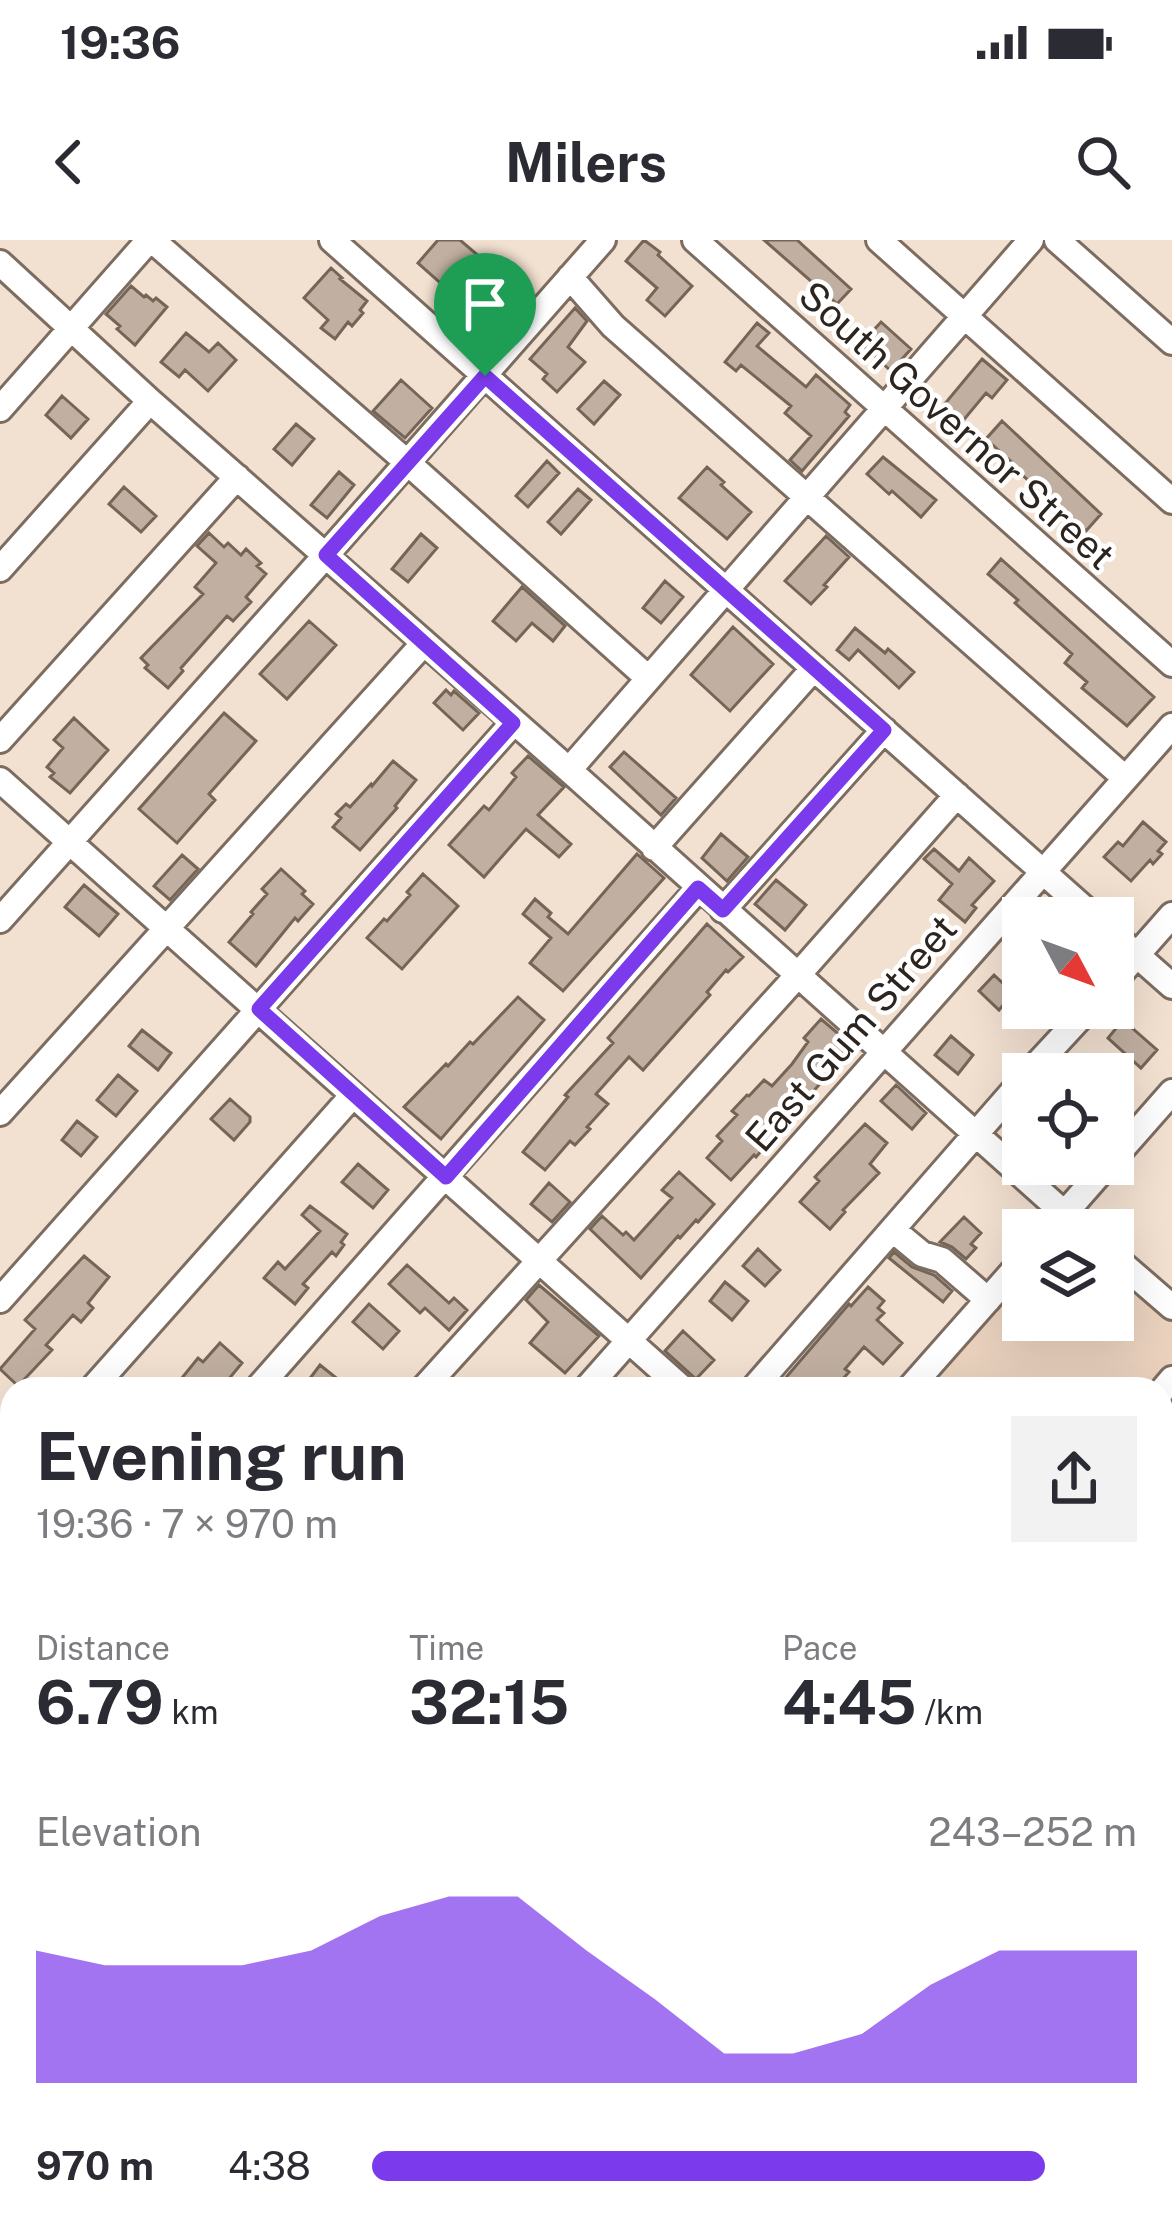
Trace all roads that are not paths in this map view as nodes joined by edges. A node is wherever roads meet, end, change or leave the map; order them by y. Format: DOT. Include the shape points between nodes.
graph roads {
  1 [pos="150,240"];
  2 [pos="332,240"];
  3 [pos="602,240"];
  4 [pos="695,240"];
  5 [pos="879,240"];
  6 [pos="1031,240"];
  7 [pos="1057,240"];
  8 [pos="0,263"];
  9 [pos="570,277"];
  10 [pos="965,314"];
  11 [pos="73,330"];
  12 [pos="1172,342"];
  13 [pos="485,376"];
  14 [pos="150,401"];
  15 [pos="883,407"];
  16 [pos="0,410"];
  17 [pos="408,463"];
  18 [pos="237,477"];
  19 [pos="806,495"];
  20 [pos="1172,501"];
  21 [pos="326,555"];
  22 [pos="0,569"];
  23 [pos="725,589"];
  24 [pos="424,643"];
  25 [pos="1172,664"];
  26 [pos="814,668"];
  27 [pos="648,678"];
  28 [pos="513,723"];
  29 [pos="1172,726"];
  30 [pos="884,730"];
  31 [pos="0,740"];
  32 [pos="569,770"];
  33 [pos="1125,778"];
  34 [pos="0,780"];
  35 [pos="957,795"];
  36 [pos="70,842"];
  37 [pos="654,848"];
  38 [pos="1042,872"];
  39 [pos="698,888"];
  40 [pos="1071,897"];
  41 [pos="723,910"];
  42 [pos="1172,915"];
  43 [pos="0,920"];
  44 [pos="167,929"];
  45 [pos="1134,952"];
  46 [pos="1137,955"];
  47 [pos="1134,958"];
  48 [pos="797,976"];
  49 [pos="1172,986"];
  50 [pos="259,1009"];
  51 [pos="1071,1029"];
  52 [pos="882,1052"];
  53 [pos="1048,1053"];
  54 [pos="1172,1092"];
  55 [pos="353,1095"];
  56 [pos="1002,1105"];
  57 [pos="0,1113"];
  58 [pos="1134,1135"];
  59 [pos="976,1136"];
  60 [pos="446,1177"];
  61 [pos="1051,1209"];
  62 [pos="893,1230"];
  63 [pos="539,1261"];
  64 [pos="1134,1274"];
  65 [pos="1002,1284"];
  66 [pos="0,1300"];
  67 [pos="988,1300"];
  68 [pos="1172,1307"];
  69 [pos="628,1341"];
  70 [pos="103,1377"];
  71 [pos="268,1377"];
  72 [pos="434,1377"];
  73 [pos="596,1377"];
  74 [pos="669,1377"];
  75 [pos="764,1377"];
  76 [pos="920,1377"];
  1 -- 11 [label="street"];
  1 -- 17 [label="street"];
  2 -- 13 [label="street"];
  3 -- 9 [label="street"];
  4 -- 15 [label="street, South Governor Street"];
  5 -- 10 [label="street"];
  6 -- 10 [label="street"];
  7 -- 12 [label="street"];
  8 -- 11 [label="street"];
  9 -- 13 [label="street"];
  9 -- 19 [label="street" via="613,326"];
  10 -- 15 [label="street"];
  10 -- 20 [label="street"];
  11 -- 14 [label="street"];
  11 -- 16 [label="street"];
  13 -- 17 [label="street"];
  13 -- 23 [label="street"];
  14 -- 18 [label="street"];
  14 -- 22 [label="street"];
  15 -- 19 [label="street"];
  15 -- 25 [label="street, South Governor Street"];
  17 -- 21 [label="street"];
  17 -- 27 [label="street"];
  18 -- 21 [label="street"];
  18 -- 31 [label="street"];
  19 -- 23 [label="street"];
  19 -- 33 [label="street"];
  21 -- 24 [label="street"];
  21 -- 36 [label="street"];
  23 -- 26 [label="street"];
  23 -- 27 [label="street"];
  24 -- 28 [label="street"];
  24 -- 44 [label="street"];
  26 -- 30 [label="street"];
  26 -- 37 [label="street"];
  27 -- 32 [label="street"];
  28 -- 32 [label="street"];
  28 -- 50 [label="street"];
  29 -- 33 [label="street, East Gum Street"];
  30 -- 35 [label="street"];
  30 -- 41 [label="street"];
  32 -- 37 [label="street"];
  33 -- 38 [label="street, East Gum Street"];
  34 -- 36 [label="street"];
  35 -- 38 [label="street"];
  35 -- 48 [label="street"];
  36 -- 43 [label="street"];
  36 -- 44 [label="street"];
  37 -- 39 [label="street"];
  38 -- 40 [label="street"];
  38 -- 52 [label="street, East Gum Street"];
  39 -- 41 [label="street"];
  39 -- 60 [label="street"];
  41 -- 48 [label="street"];
  42 -- 46 [label="street"];
  44 -- 50 [label="street"];
  44 -- 57 [label="street"];
  45 -- 46 [label="street"];
  46 -- 47 [label="street"];
  46 -- 49 [label="street"];
  48 -- 52 [label="street"];
  48 -- 63 [label="street"];
  50 -- 55 [label="street"];
  50 -- 66 [label="street"];
  51 -- 53 [label="street"];
  52 -- 59 [label="street"];
  52 -- 69 [label="street, East Gum Street"];
  54 -- 58 [label="street"];
  55 -- 60 [label="street"];
  55 -- 70 [label="street"];
  56 -- 59 [label="street"];
  59 -- 61 [label="street"];
  59 -- 62 [label="street"];
  60 -- 63 [label="street"];
  60 -- 71 [label="street"];
  62 -- 67 [label="street"];
  62 -- 75 [label="street"];
  63 -- 69 [label="street"];
  63 -- 72 [label="street"];
  64 -- 68 [label="street"];
  65 -- 67 [label="street"];
  67 -- 76 [label="street"];
  69 -- 73 [label="street, East Gum Street"];
  69 -- 74 [label="street"];
}
